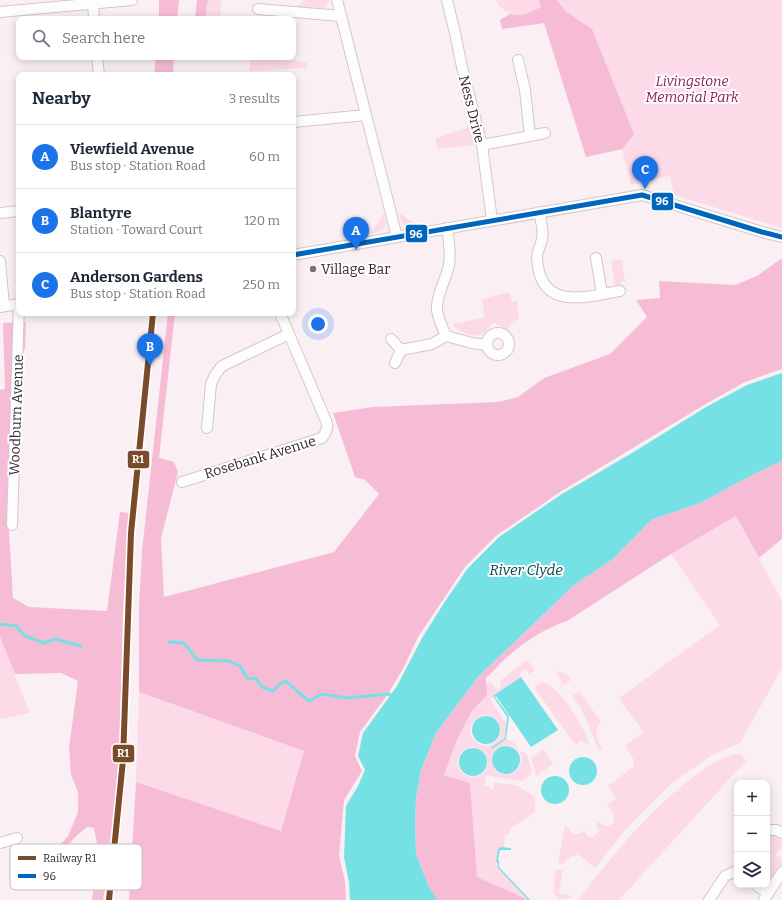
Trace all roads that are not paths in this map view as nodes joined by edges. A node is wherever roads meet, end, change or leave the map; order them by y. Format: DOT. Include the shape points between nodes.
graph roads {
  1 [pos="132,0"];
  2 [pos="337,0"];
  3 [pos="447,0"];
  4 [pos="92,4"];
  5 [pos="258,9"];
  6 [pos="0,12"];
  7 [pos="94,16"];
  8 [pos="341,16"];
  9 [pos="97,60"];
  10 [pos="518,60"];
  11 [pos="99,72"];
  12 [pos="366,115"];
  13 [pos="296,122"];
  14 [pos="545,133"];
  15 [pos="530,136"];
  16 [pos="482,145"];
  17 [pos="16,211"];
  18 [pos="540,212"];
  19 [pos="0,213"];
  20 [pos="492,220"];
  21 [pos="448,228"];
  22 [pos="396,237"];
  23 [pos="782,237"];
  24 [pos="296,254"];
  25 [pos="596,258"];
  26 [pos="0,261"];
  27 [pos="620,291"];
  28 [pos="602,294"];
  29 [pos="16,305"];
  30 [pos="2,307"];
  31 [pos="19,316"];
  32 [pos="281,316"];
  33 [pos="289,334"];
  34 [pos="446,336"];
  35 [pos="391,339"];
  36 [pos="487,345"];
  37 [pos="401,350"];
  38 [pos="395,363"];
  39 [pos="207,428"];
  40 [pos="182,482"];
  41 [pos="12,525"];
  42 [pos="770,830"];
  43 [pos="782,834"];
  44 [pos="17,838"];
  45 [pos="0,844"];
  46 [pos="734,870"];
  47 [pos="782,872"];
  48 [pos="758,888"];
  49 [pos="766,897"];
  50 [pos="709,900"];
  1 -- 4 [label="street"];
  2 -- 8 [label="street"];
  3 -- 16 [label="street, Ness Drive"];
  4 -- 6 [label="street"];
  4 -- 7 [label="street"];
  5 -- 8 [label="street"];
  8 -- 12 [label="street"];
  9 -- 11 [label="street"];
  10 -- 15 [label="street" via="525,90"];
  12 -- 13 [label="street"];
  12 -- 22 [label="street"];
  14 -- 15 [label="street"];
  15 -- 16 [label="street"];
  16 -- 20 [label="street, Ness Drive"];
  17 -- 19 [label="street"];
  18 -- 20 [label="street"];
  18 -- 23 [label="street" via="642,195"];
  18 -- 28 [label="street" via="542,239 537,257 545,284 551,291 567,298"];
  20 -- 21 [label="street"];
  21 -- 22 [label="street"];
  21 -- 34 [label="street" via="449,265 437,305"];
  22 -- 24 [label="street"];
  25 -- 28 [label="street"];
  26 -- 30 [label="street"];
  27 -- 28 [label="street"];
  29 -- 30 [label="street"];
  31 -- 41 [label="street, Woodburn Avenue"];
  32 -- 33 [label="street, Rosebank Avenue"];
  33 -- 39 [label="street" via="218,370 211,384"];
  33 -- 40 [label="street, Rosebank Avenue" via="327,423 328,428 322,438"];
  34 -- 36 [label="street"];
  34 -- 37 [label="street" via="432,344"];
  35 -- 37 [label="street"];
  37 -- 38 [label="street"];
  42 -- 43 [label="street" via="777,830"];
  44 -- 45 [label="street"];
  46 -- 50 [label="street" via="726,876"];
  47 -- 49 [label="street"];
  48 -- 49 [label="street"];
}
